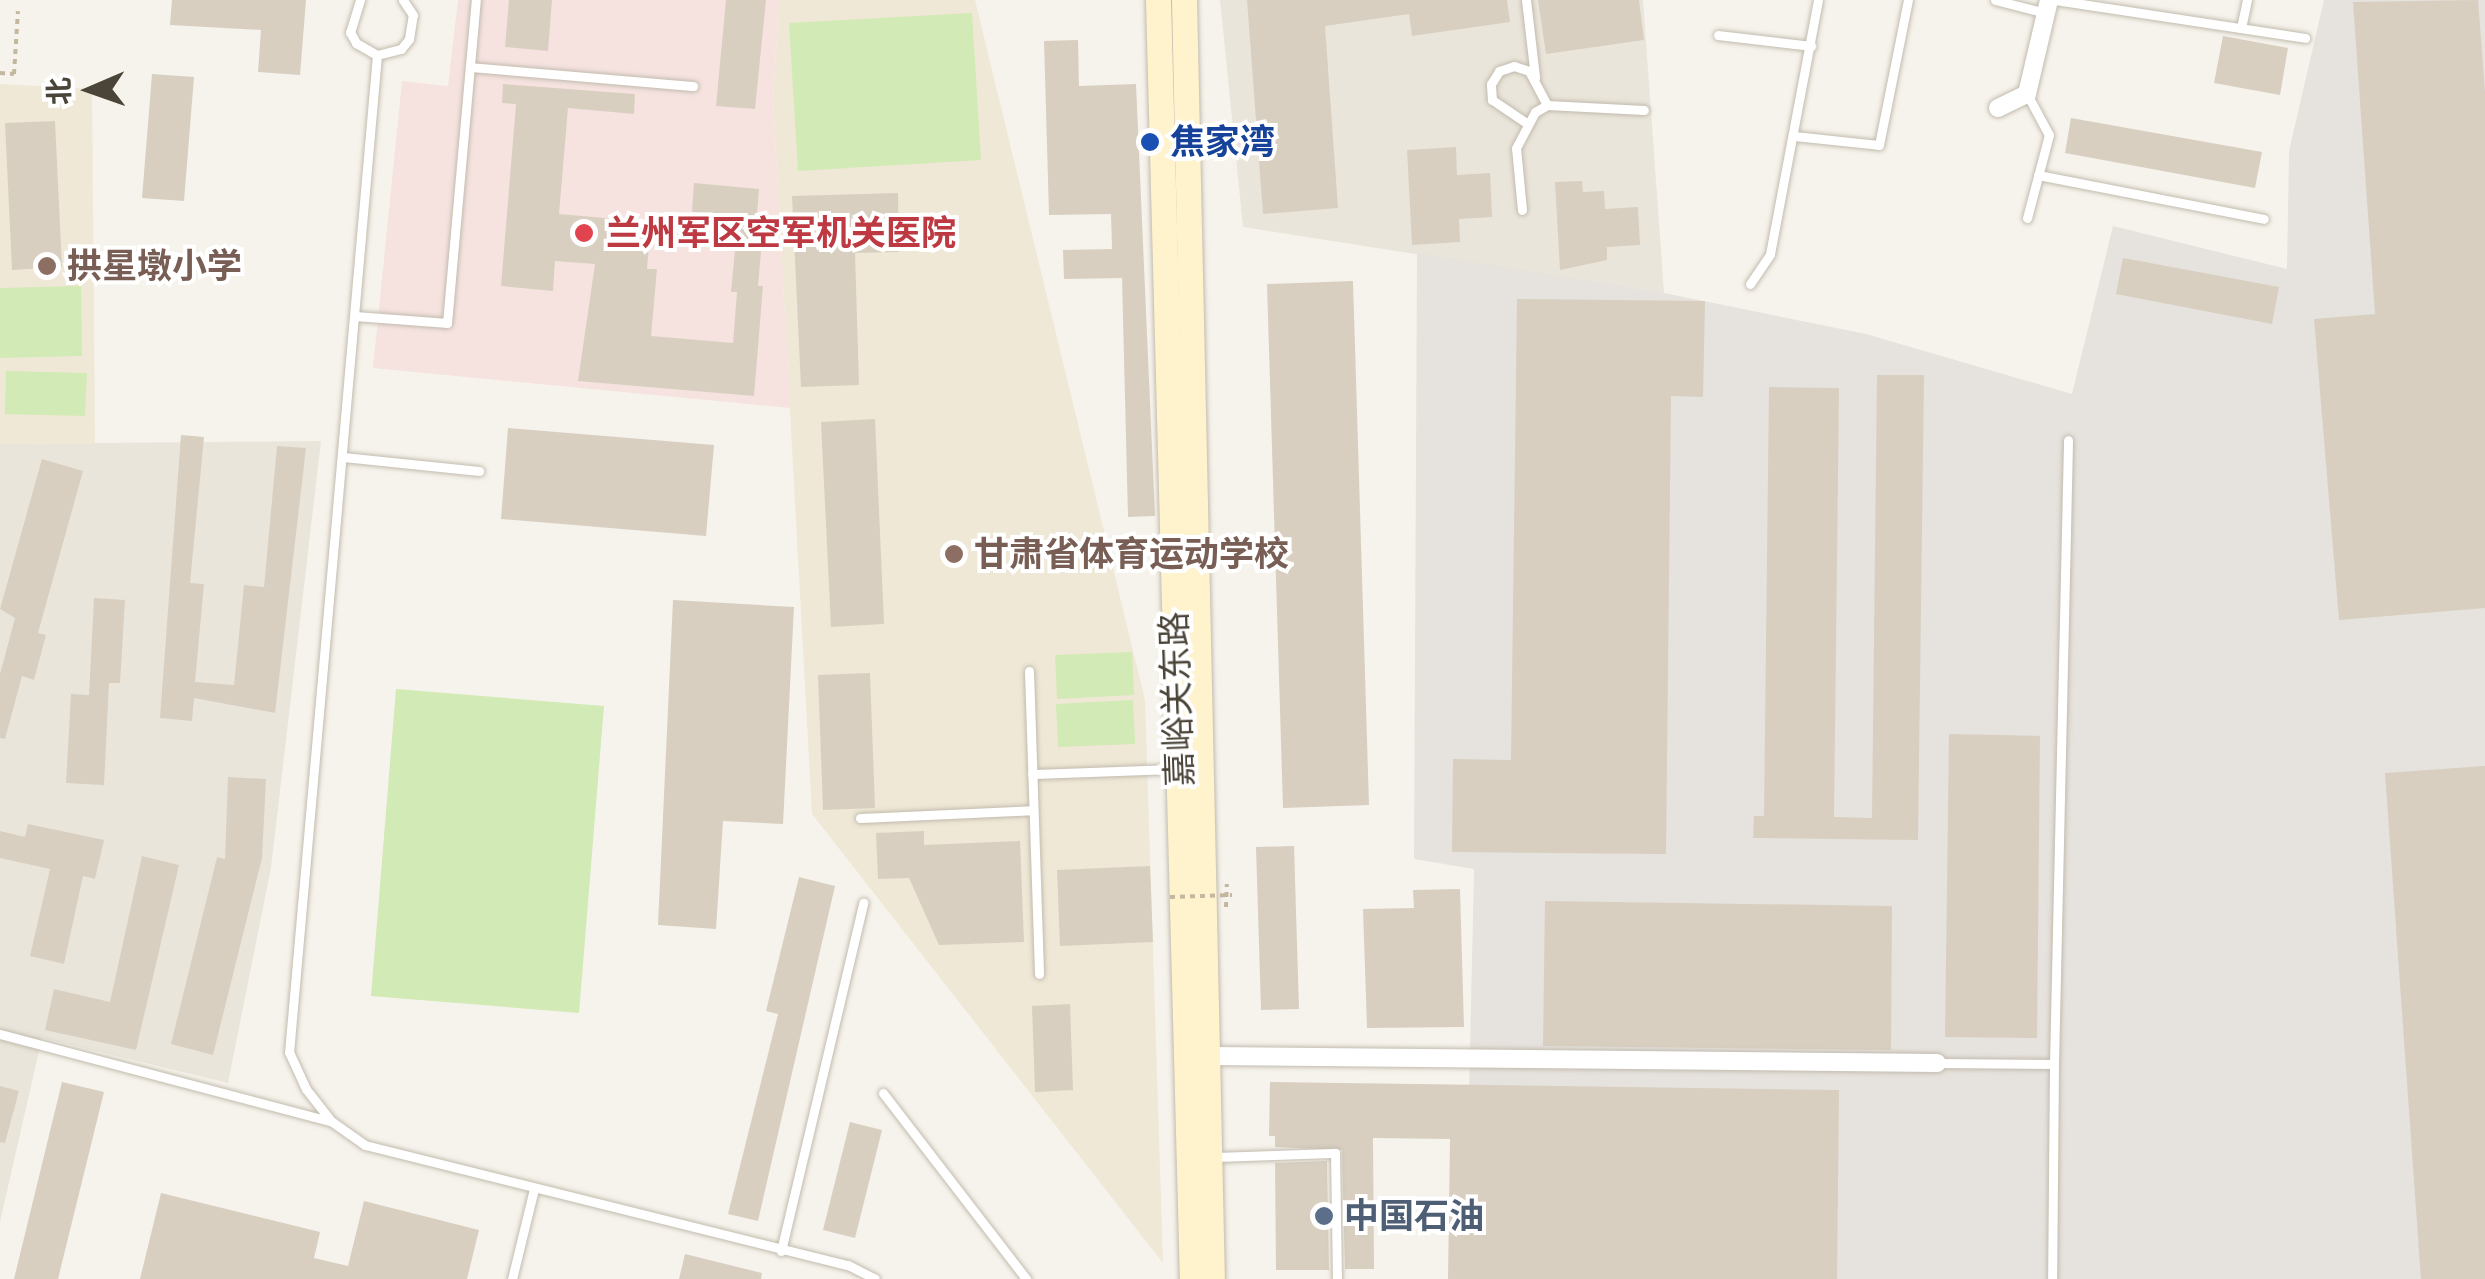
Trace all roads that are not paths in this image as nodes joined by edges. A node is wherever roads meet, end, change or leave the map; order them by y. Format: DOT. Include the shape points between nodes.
graph roads {
  1 [pos="360,0"];
  2 [pos="403,0"];
  3 [pos="476,0"];
  4 [pos="1158,0"];
  5 [pos="1184,0"];
  6 [pos="1526,0"];
  7 [pos="1818,0"];
  8 [pos="1908,0"];
  9 [pos="1995,0"];
  10 [pos="2141,0"];
  11 [pos="2247,0"];
  12 [pos="2050,4"];
  13 [pos="2138,12"];
  14 [pos="2241,28"];
  15 [pos="1718,35"];
  16 [pos="2305,38"];
  17 [pos="1811,46"];
  18 [pos="377,55"];
  19 [pos="470,67"];
  20 [pos="1534,77"];
  21 [pos="693,86"];
  22 [pos="2027,94"];
  23 [pos="1548,105"];
  24 [pos="1998,108"];
  25 [pos="1644,110"];
  26 [pos="1525,122"];
  27 [pos="1794,136"];
  28 [pos="2038,175"];
  29 [pos="1522,210"];
  30 [pos="2027,218"];
  31 [pos="2264,219"];
  32 [pos="1750,284"];
  33 [pos="356,316"];
  34 [pos="2068,440"];
  35 [pos="343,457"];
  36 [pos="478,471"];
  37 [pos="1028,671"];
  38 [pos="1179,769"];
  39 [pos="1032,774"];
  40 [pos="1033,810"];
  41 [pos="860,818"];
  42 [pos="863,903"];
  43 [pos="1039,974"];
  44 [pos="0,1034"];
  45 [pos="1210,1056"];
  46 [pos="1937,1064"];
  47 [pos="2054,1064"];
  48 [pos="883,1093"];
  49 [pos="332,1122"];
  50 [pos="1200,1157"];
  51 [pos="534,1189"];
  52 [pos="781,1251"];
  53 [pos="512,1279"];
  54 [pos="875,1279"];
  55 [pos="1026,1279"];
  56 [pos="1192,1279"];
  57 [pos="1212,1279"];
  58 [pos="1337,1279"];
  59 [pos="2052,1279"];
  1 -- 18 [label="lane" via="350,32"];
  2 -- 18 [label="lane" via="412,15 410,39 401,49"];
  3 -- 19 [label="lane"];
  4 -- 38 [label="main road, 嘉峪关东路"];
  5 -- 45 [label="main road, 嘉峪关东路"];
  6 -- 20 [label="lane"];
  7 -- 17 [label="lane"];
  8 -- 27 [label="lane" via="1879,145"];
  9 -- 12 [label="lane"];
  10 -- 13 [label="lane"];
  11 -- 14 [label="lane"];
  12 -- 13 [label="lane"];
  12 -- 22 [label="street"];
  13 -- 14 [label="lane"];
  14 -- 16 [label="lane"];
  15 -- 17 [label="lane"];
  17 -- 27 [label="lane"];
  18 -- 33 [label="lane"];
  19 -- 21 [label="lane"];
  19 -- 33 [label="lane" via="447,323"];
  20 -- 23 [label="lane"];
  20 -- 26 [label="lane" via="1522,67 1506,67 1490,84 1496,107"];
  22 -- 24 [label="street"];
  22 -- 28 [label="lane" via="2049,135"];
  23 -- 25 [label="lane"];
  23 -- 26 [label="lane"];
  26 -- 29 [label="lane" via="1516,148"];
  27 -- 32 [label="lane" via="1770,254"];
  28 -- 30 [label="lane"];
  28 -- 31 [label="lane"];
  33 -- 35 [label="lane"];
  34 -- 47 [label="lane"];
  35 -- 36 [label="lane"];
  35 -- 49 [label="lane" via="289,1052"];
  37 -- 39 [label="lane"];
  38 -- 39 [label="lane"];
  38 -- 50 [label="main road, 嘉峪关东路"];
  39 -- 40 [label="lane"];
  40 -- 41 [label="lane"];
  40 -- 43 [label="lane"];
  42 -- 52 [label="lane"];
  44 -- 49 [label="lane"];
  45 -- 46 [label="street"];
  45 -- 50 [label="main road, 嘉峪关东路"];
  46 -- 47 [label="lane"];
  47 -- 59 [label="lane"];
  48 -- 55 [label="lane"];
  49 -- 51 [label="lane" via="365,1146"];
  50 -- 56 [label="main road, 嘉峪关东路"];
  50 -- 57 [label="main road, 嘉峪关东路"];
  50 -- 58 [label="lane" via="1335,1153"];
  51 -- 52 [label="lane"];
  51 -- 53 [label="lane"];
  52 -- 54 [label="lane" via="848,1265"];
}
